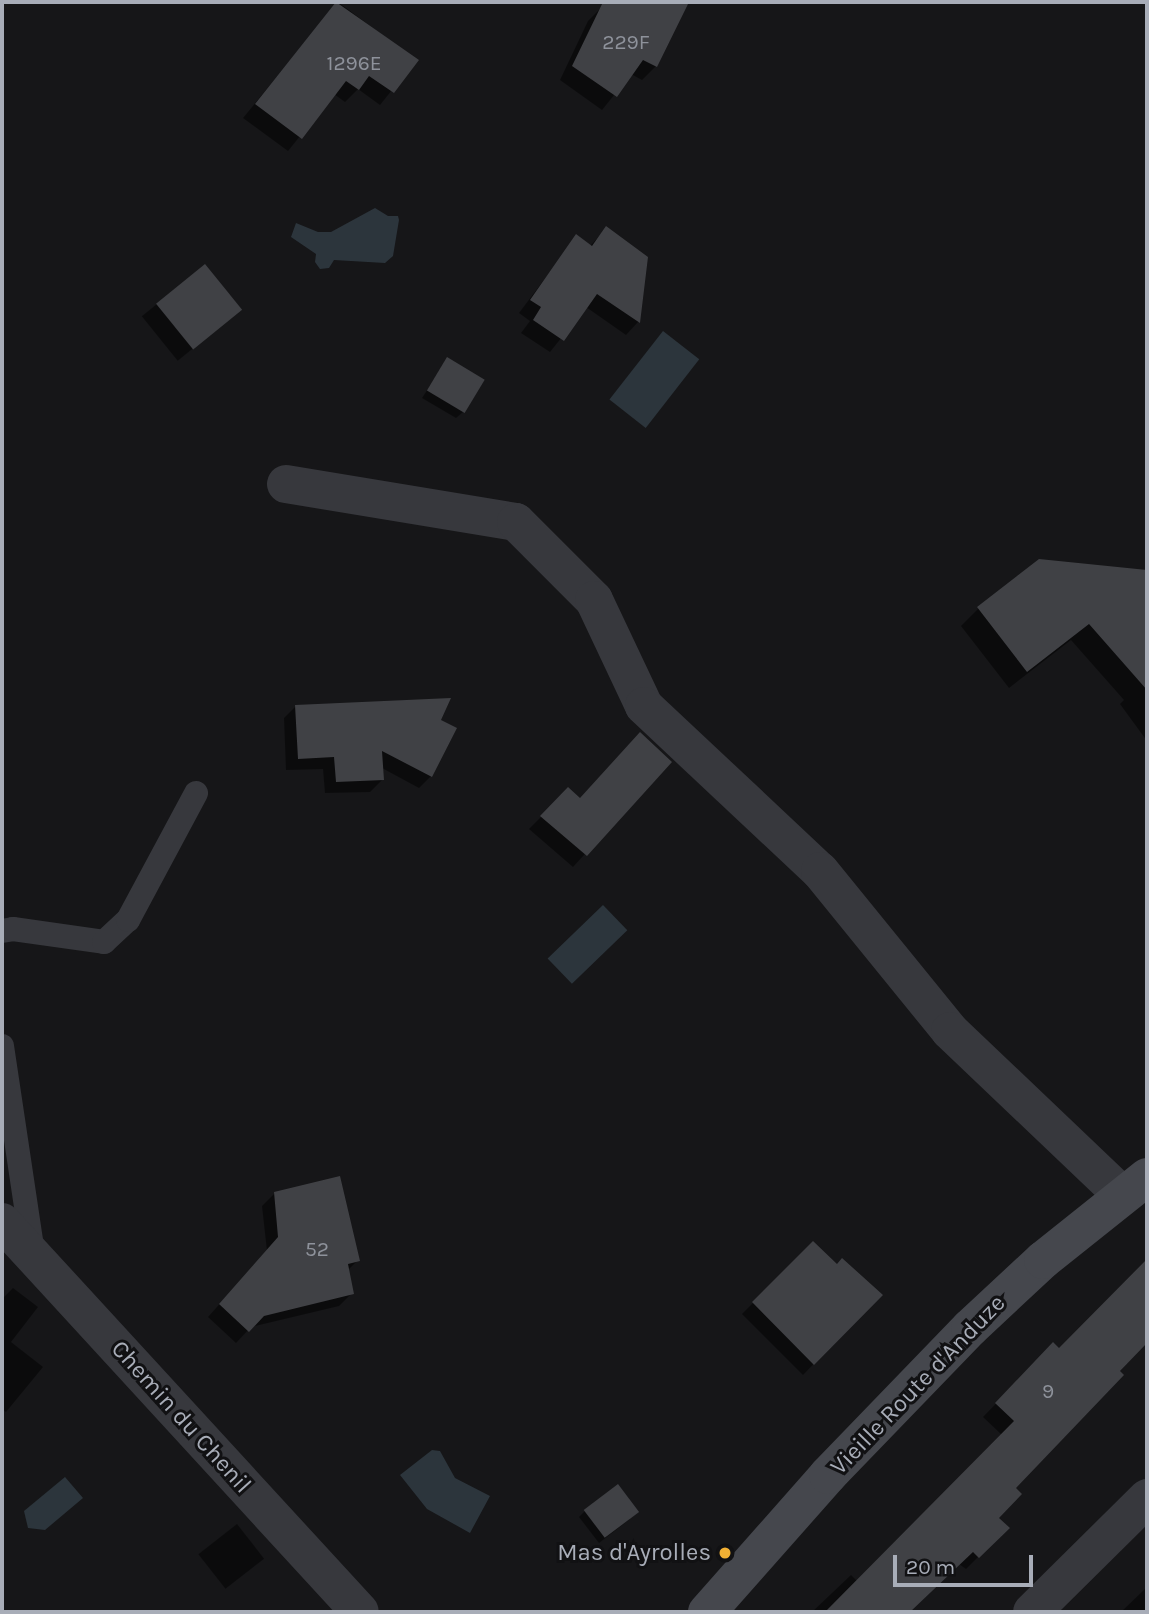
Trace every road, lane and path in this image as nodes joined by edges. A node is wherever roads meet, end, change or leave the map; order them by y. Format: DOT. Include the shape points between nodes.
graph roads {
  1 [pos="286,484"];
  2 [pos="196,793"];
  3 [pos="2,931"];
  4 [pos="2,1046"];
  5 [pos="1134,1186"];
  6 [pos="2,1222"];
  7 [pos="33,1255"];
  8 [pos="1147,1498"];
  9 [pos="360,1612"];
  10 [pos="707,1612"];
  11 [pos="1032,1612"];
  1 -- 5 [label="street" via="516,522 594,600 644,706 820,871 950,1031"];
  2 -- 3 [label="lane" via="128,920 104,942"];
  4 -- 7 [label="lane"];
  5 -- 10 [label="street, Vieille Route d'Anduze" via="970,1328 828,1475"];
  6 -- 7 [label="street, Chemin du Chenil"];
  7 -- 9 [label="street, Chemin du Chenil"];
  8 -- 11 [label="street"];
}
